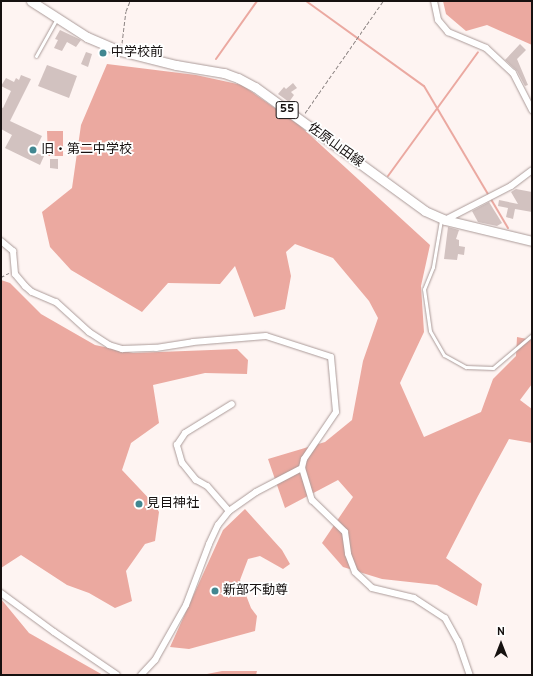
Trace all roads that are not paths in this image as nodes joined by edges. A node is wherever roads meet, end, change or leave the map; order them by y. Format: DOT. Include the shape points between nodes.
graph roads {
  1 [pos="31,1"];
  2 [pos="434,1"];
  3 [pos="57,18"];
  4 [pos="36,56"];
  5 [pos="532,110"];
  6 [pos="531,173"];
  7 [pos="443,219"];
  8 [pos="532,240"];
  9 [pos="1,241"];
  10 [pos="532,335"];
  11 [pos="232,404"];
  12 [pos="302,468"];
  13 [pos="229,511"];
  14 [pos="1,593"];
  15 [pos="117,675"];
  16 [pos="141,675"];
  17 [pos="470,675"];
  1 -- 3 [label="main road, 佐原山田線 / 55"];
  2 -- 5 [label="street" via="438,20 448,32 486,48 513,73"];
  3 -- 4 [label="lane"];
  3 -- 7 [label="main road, 佐原山田線 / 55" via="97,43 120,51 238,78 255,87 425,212"];
  6 -- 7 [label="street" via="490,198"];
  7 -- 8 [label="main road, 佐原山田線 / 55"];
  7 -- 10 [label="lane" via="433,268 424,289 430,331 444,356 466,367 493,368"];
  9 -- 12 [label="street" via="13,251 15,274 25,286 62,307 89,332 109,345 122,349 156,348 266,336 331,357 336,412 304,459"];
  11 -- 13 [label="street" via="185,433 177,445 182,463"];
  12 -- 13 [label="street" via="256,492"];
  12 -- 17 [label="street" via="312,500 345,532 348,554 355,572 372,588 414,598 445,618 458,642"];
  13 -- 16 [label="street" via="218,525 209,544 186,605 155,660"];
  14 -- 15 [label="street"];
}
